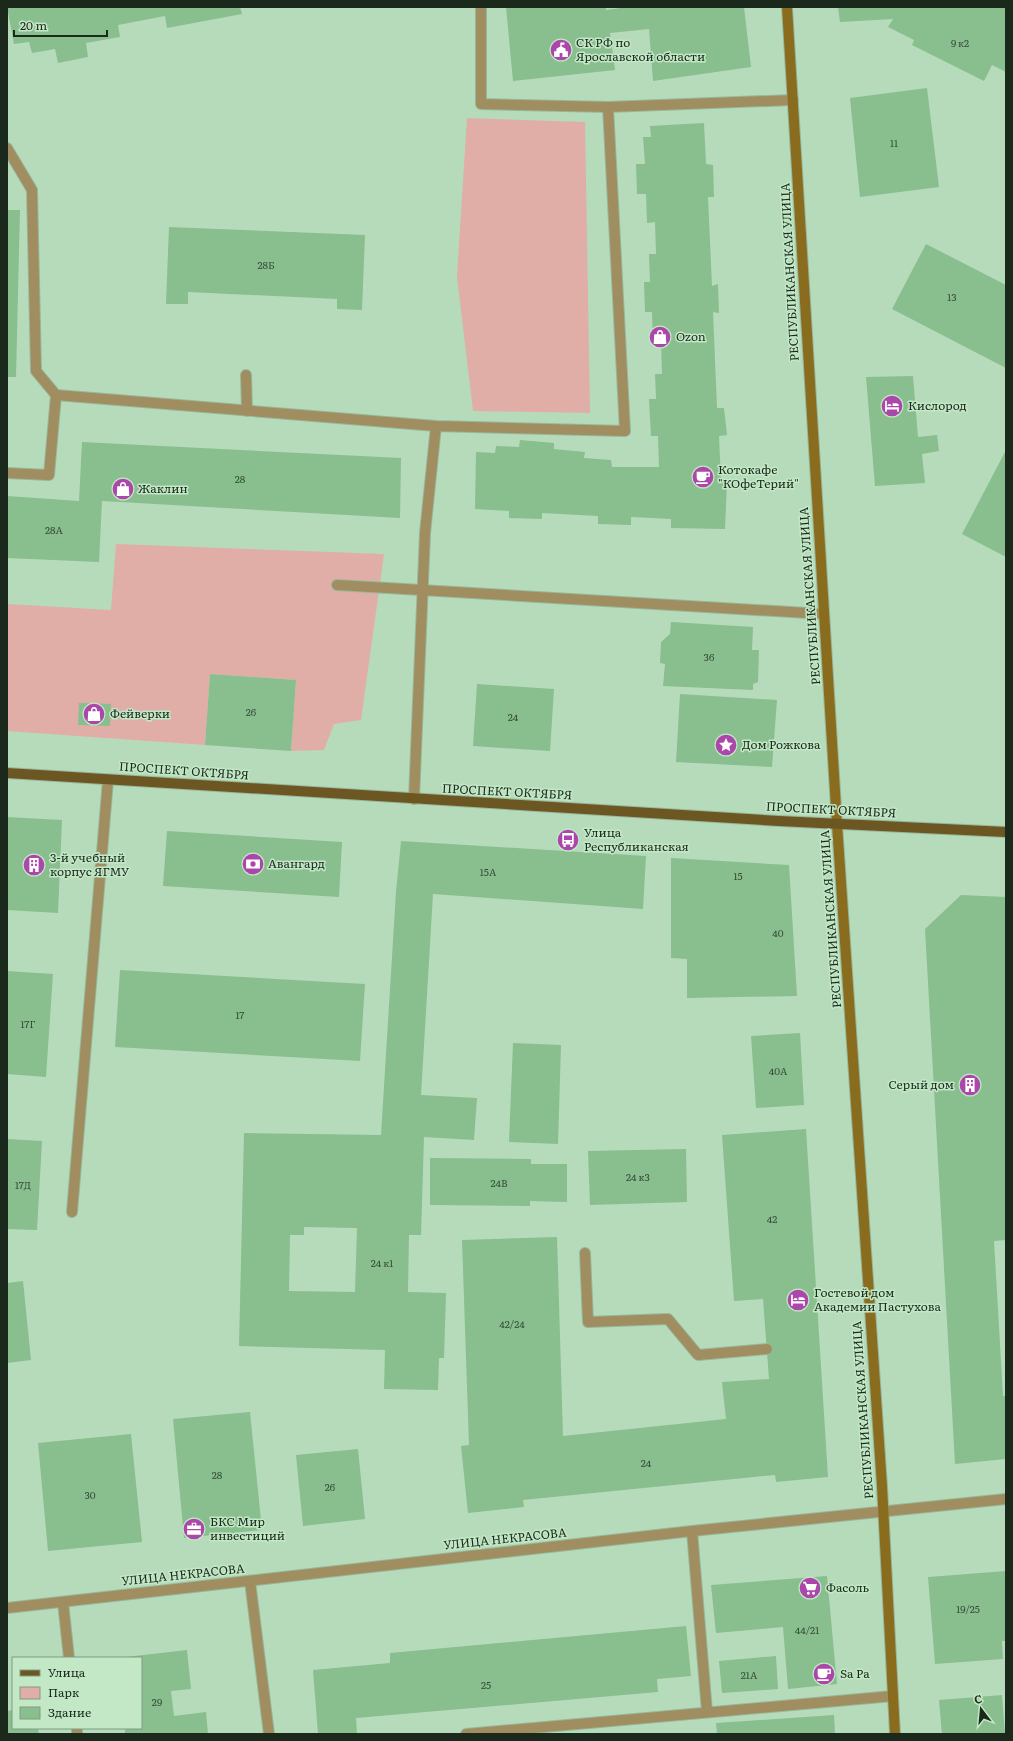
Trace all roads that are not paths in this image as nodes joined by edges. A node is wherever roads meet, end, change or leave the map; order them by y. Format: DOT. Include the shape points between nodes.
graph roads {
  1 [pos="481,7"];
  2 [pos="787,7"];
  3 [pos="793,100"];
  4 [pos="608,107"];
  5 [pos="7,148"];
  6 [pos="246,375"];
  7 [pos="56,395"];
  8 [pos="247,411"];
  9 [pos="436,426"];
  10 [pos="7,473"];
  11 [pos="337,585"];
  12 [pos="423,590"];
  13 [pos="824,614"];
  14 [pos="7,773"];
  15 [pos="108,780"];
  16 [pos="414,799"];
  17 [pos="837,824"];
  18 [pos="1006,832"];
  19 [pos="72,1212"];
  20 [pos="585,1253"];
  21 [pos="767,1349"];
  22 [pos="1006,1499"];
  23 [pos="883,1511"];
  24 [pos="692,1531"];
  25 [pos="250,1580"];
  26 [pos="63,1602"];
  27 [pos="7,1608"];
  28 [pos="69,1657"];
  29 [pos="893,1696"];
  30 [pos="707,1712"];
  31 [pos="504,1732"];
  32 [pos="269,1734"];
  33 [pos="466,1734"];
  34 [pos="895,1734"];
  1 -- 4 [label="street" via="481,104"];
  2 -- 3 [label="main road, РЕСПУБЛИКАНСКАЯ УЛИЦА"];
  3 -- 4 [label="street"];
  3 -- 13 [label="main road, РЕСПУБЛИКАНСКАЯ УЛИЦА"];
  4 -- 9 [label="street" via="625,431"];
  5 -- 7 [label="street" via="32,190 36,371"];
  6 -- 8 [label="street"];
  7 -- 8 [label="street"];
  7 -- 10 [label="street" via="49,475"];
  8 -- 9 [label="street"];
  9 -- 12 [label="street" via="425,533"];
  11 -- 12 [label="street"];
  12 -- 13 [label="street"];
  12 -- 16 [label="street"];
  13 -- 17 [label="main road, РЕСПУБЛИКАНСКАЯ УЛИЦА"];
  14 -- 15 [label="main road, ПРОСПЕКТ ОКТЯБРЯ"];
  15 -- 16 [label="main road, ПРОСПЕКТ ОКТЯБРЯ"];
  15 -- 19 [label="street"];
  16 -- 17 [label="main road, ПРОСПЕКТ ОКТЯБРЯ"];
  17 -- 18 [label="main road, ПРОСПЕКТ ОКТЯБРЯ"];
  17 -- 23 [label="main road, РЕСПУБЛИКАНСКАЯ УЛИЦА"];
  20 -- 21 [label="street" via="588,1322 668,1319 698,1355"];
  22 -- 23 [label="street, УЛИЦА НЕКРАСОВА"];
  23 -- 24 [label="street, УЛИЦА НЕКРАСОВА"];
  23 -- 29 [label="main road, РЕСПУБЛИКАНСКАЯ УЛИЦА"];
  24 -- 25 [label="street, УЛИЦА НЕКРАСОВА"];
  24 -- 30 [label="street"];
  25 -- 26 [label="street, УЛИЦА НЕКРАСОВА"];
  25 -- 32 [label="street"];
  26 -- 27 [label="street, УЛИЦА НЕКРАСОВА"];
  26 -- 28 [label="street"];
  29 -- 30 [label="street"];
  29 -- 34 [label="main road, РЕСПУБЛИКАНСКАЯ УЛИЦА"];
  30 -- 31 [label="street"];
  31 -- 33 [label="street"];
}
